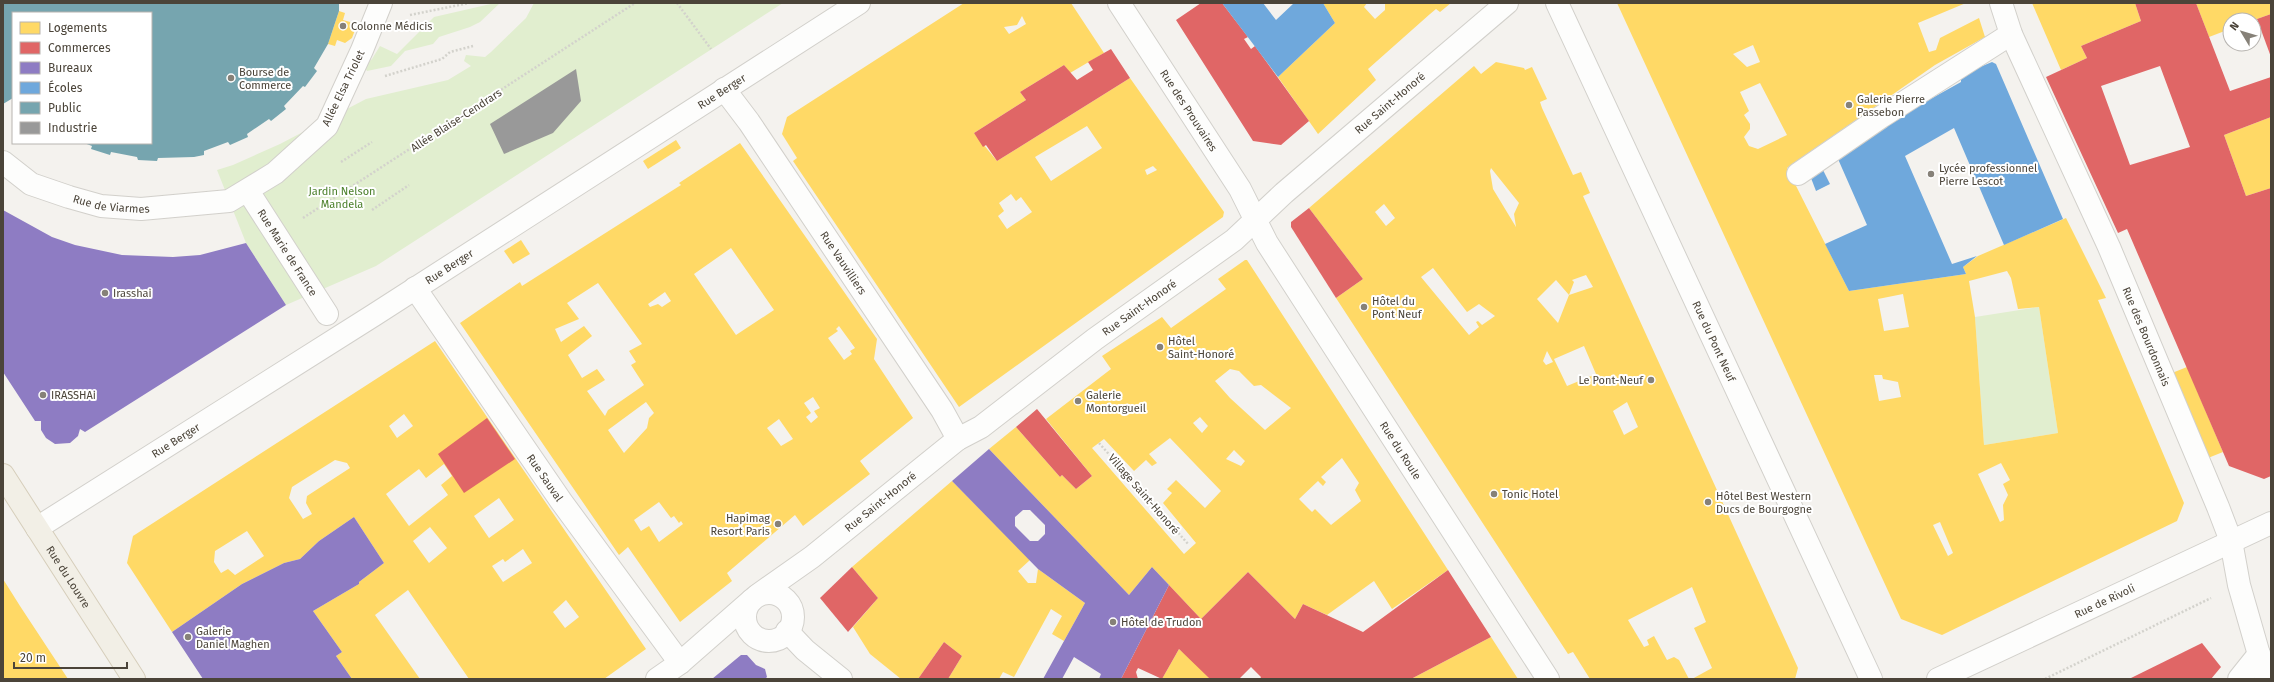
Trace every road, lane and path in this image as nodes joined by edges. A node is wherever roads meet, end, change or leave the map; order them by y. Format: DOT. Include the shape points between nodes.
graph roads {
  1 [pos="380,3"];
  2 [pos="469,3"];
  3 [pos="635,3"];
  4 [pos="677,3"];
  5 [pos="859,3"];
  6 [pos="1119,3"];
  7 [pos="1507,3"];
  8 [pos="1557,3"];
  9 [pos="2001,3"];
  10 [pos="423,13"];
  11 [pos="2011,34"];
  12 [pos="473,46"];
  13 [pos="711,49"];
  14 [pos="379,77"];
  15 [pos="724,89"];
  16 [pos="372,142"];
  17 [pos="3,162"];
  18 [pos="341,162"];
  19 [pos="1798,174"];
  20 [pos="408,185"];
  21 [pos="239,196"];
  22 [pos="372,210"];
  23 [pos="1254,220"];
  24 [pos="275,235"];
  25 [pos="416,288"];
  26 [pos="327,314"];
  27 [pos="958,439"];
  28 [pos="1099,443"];
  29 [pos="3,476"];
  30 [pos="2271,523"];
  31 [pos="37,528"];
  32 [pos="2230,542"];
  33 [pos="1189,545"];
  34 [pos="2239,585"];
  35 [pos="755,597"];
  36 [pos="788,631"];
  37 [pos="2259,654"];
  38 [pos="680,663"];
  39 [pos="134,679"];
  40 [pos="658,679"];
  41 [pos="841,679"];
  42 [pos="1548,679"];
  43 [pos="1871,679"];
  44 [pos="1938,679"];
  45 [pos="2045,679"];
  46 [pos="2239,679"];
  47 [pos="2266,679"];
  1 -- 21 [label="street, Allée Elsa Triolet" via="362,50 327,126 275,174"];
  2 -- 10 [label="path"];
  3 -- 24 [label="path, Allée Blaise-Cendrars"];
  4 -- 13 [label="path"];
  5 -- 15 [label="street, Rue Berger"];
  6 -- 23 [label="street, Rue des Prouvaires" via="1240,189"];
  7 -- 23 [label="street, Rue Saint-Honoré"];
  8 -- 43 [label="street, Rue du Pont Neuf"];
  9 -- 11 [label="street, Rue des Bourdonnais"];
  11 -- 19 [label="street" via="1881,117"];
  11 -- 32 [label="street, Rue des Bourdonnais" via="2109,247 2218,507"];
  12 -- 14 [label="path" via="450,52 442,59 410,70"];
  15 -- 25 [label="street, Rue Berger"];
  15 -- 27 [label="street, Rue Vauvilliers" via="762,142"];
  16 -- 18 [label="path"];
  17 -- 21 [label="street, Rue de Viarmes" via="31,184 101,206 141,209"];
  20 -- 22 [label="path"];
  21 -- 24 [label="street, Rue Marie de France"];
  23 -- 27 [label="street, Rue Saint-Honoré" via="1234,240 1095,339 981,428"];
  23 -- 42 [label="street, Rue du Roule"];
  24 -- 26 [label="street, Rue Marie de France"];
  25 -- 31 [label="street, Rue Berger"];
  25 -- 38 [label="street, Rue Sauval" via="562,501"];
  27 -- 35 [label="street, Rue Saint-Honoré" via="812,557"];
  28 -- 33 [label="path, Village Saint-Honoré"];
  29 -- 31 [label="main road, Rue du Louvre"];
  30 -- 32 [label="street, Rue de Rivoli"];
  31 -- 39 [label="main road, Rue du Louvre"];
  32 -- 34 [label="street, Rue des Bourdonnais"];
  32 -- 44 [label="street, Rue de Rivoli"];
  34 -- 37 [label="street, Rue des Bourdonnais"];
  34 -- 45 [label="path"];
  35 -- 36 [label="street" via="773,593 785,599 793,618"];
  35 -- 36 [label="street" via="745,615 750,632 764,640 773,640"];
  35 -- 38 [label="street, Rue Saint-Honoré"];
  36 -- 41 [label="street" via="805,650"];
  37 -- 46 [label="street"];
  37 -- 47 [label="street, Rue des Bourdonnais"];
  38 -- 40 [label="street, Rue Saint-Honoré"];
}
